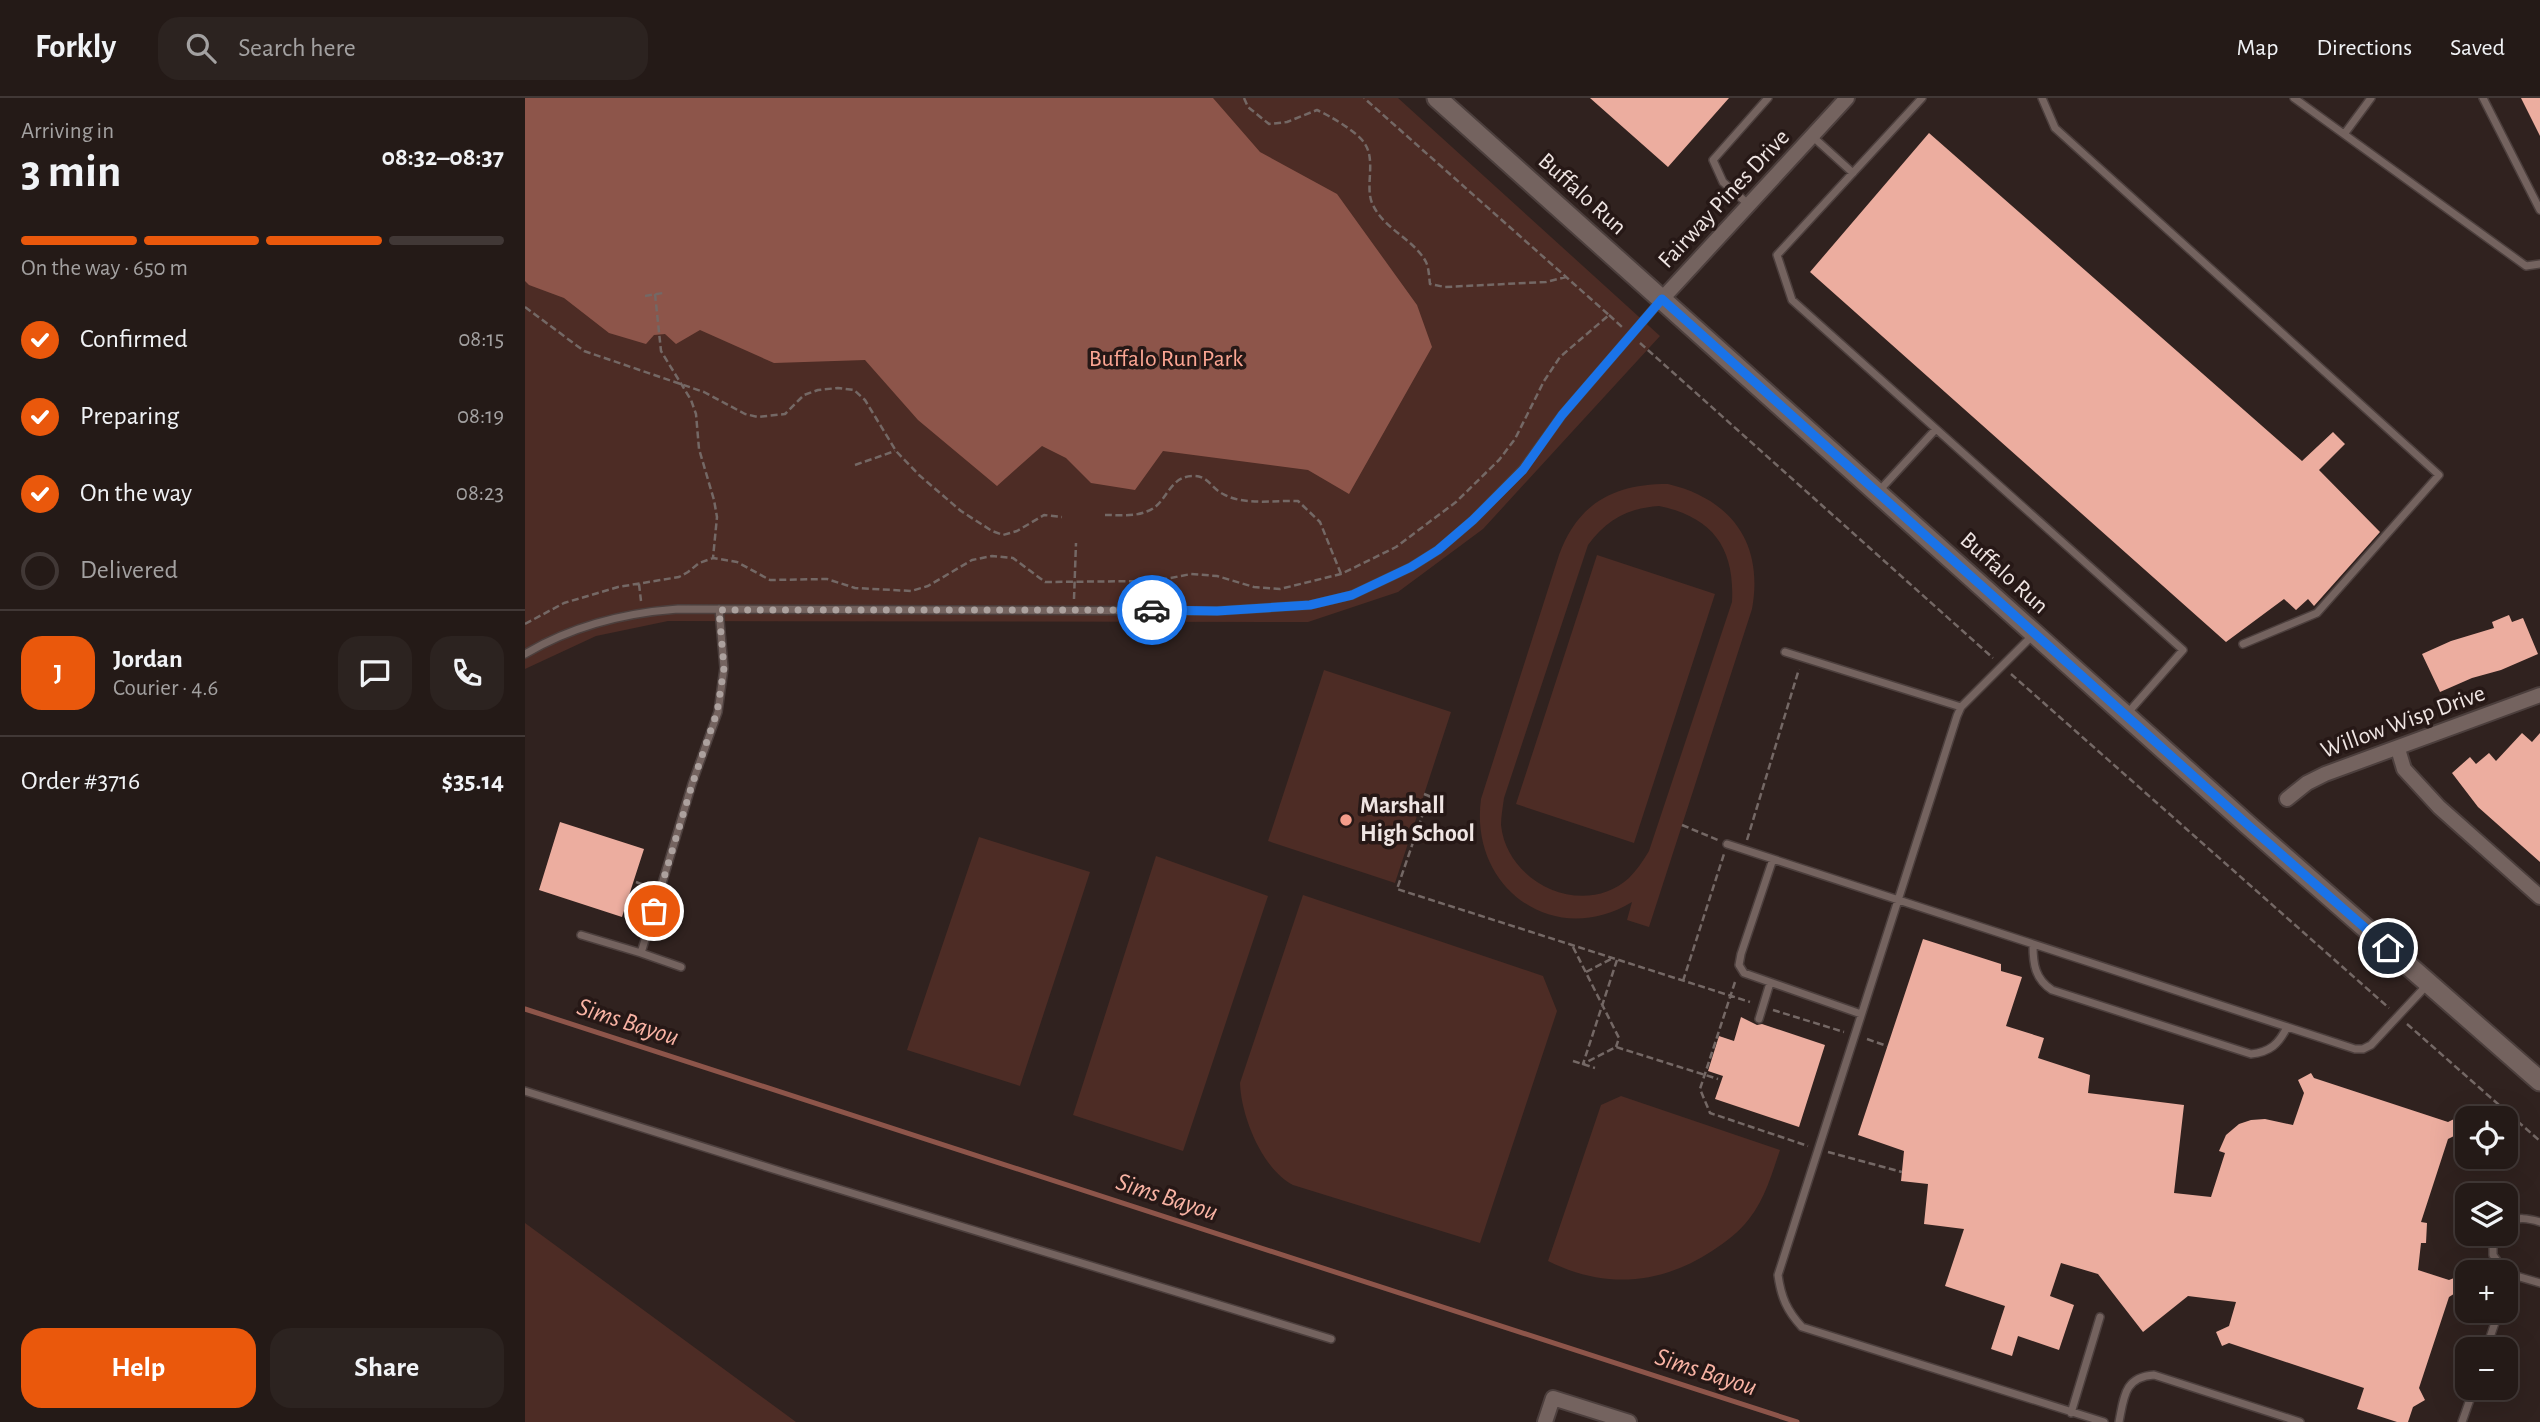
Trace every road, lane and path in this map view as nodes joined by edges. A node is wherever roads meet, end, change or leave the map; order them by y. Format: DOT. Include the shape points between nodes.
graph roads {
  1 [pos="1244,98"];
  2 [pos="1364,98"];
  3 [pos="1438,98"];
  4 [pos="1768,98"];
  5 [pos="1847,98"];
  6 [pos="1922,98"];
  7 [pos="2042,98"];
  8 [pos="2294,98"];
  9 [pos="2371,98"];
  10 [pos="2483,98"];
  11 [pos="2345,133"];
  12 [pos="1812,136"];
  13 [pos="1853,173"];
  14 [pos="1749,205"];
  15 [pos="2540,210"];
  16 [pos="2540,264"];
  17 [pos="1566,277"];
  18 [pos="663,293"];
  19 [pos="655,294"];
  20 [pos="645,296"];
  21 [pos="1662,299"];
  22 [pos="525,307"];
  23 [pos="1609,316"];
  24 [pos="1631,335"];
  25 [pos="682,387"];
  26 [pos="1936,429"];
  27 [pos="896,451"];
  28 [pos="855,465"];
  29 [pos="1878,493"];
  30 [pos="1105,515"];
  31 [pos="1062,517"];
  32 [pos="1076,542"];
  33 [pos="713,558"];
  34 [pos="1342,574"];
  35 [pos="1075,582"];
  36 [pos="639,583"];
  37 [pos="719,610"];
  38 [pos="1074,610"];
  39 [pos="642,612"];
  40 [pos="525,624"];
  41 [pos="2034,633"];
  42 [pos="2243,643"];
  43 [pos="1785,652"];
  44 [pos="525,654"];
  45 [pos="1803,658"];
  46 [pos="2002,666"];
  47 [pos="2540,695"];
  48 [pos="1961,707"];
  49 [pos="2126,715"];
  50 [pos="2398,749"];
  51 [pos="1424,794"];
  52 [pos="2287,799"];
  53 [pos="1682,824"];
  54 [pos="1727,844"];
  55 [pos="1744,850"];
  56 [pos="1773,859"];
  57 [pos="2540,897"];
  58 [pos="1897,901"];
  59 [pos="581,935"];
  60 [pos="1572,945"];
  61 [pos="2033,945"];
  62 [pos="641,953"];
  63 [pos="1612,958"];
  64 [pos="1617,960"];
  65 [pos="681,967"];
  66 [pos="1586,972"];
  67 [pos="1744,973"];
  68 [pos="1683,981"];
  69 [pos="1770,983"];
  70 [pos="2428,983"];
  71 [pos="1730,996"];
  72 [pos="1602,1004"];
  73 [pos="1763,1006"];
  74 [pos="1861,1014"];
  75 [pos="2399,1016"];
  76 [pos="1759,1019"];
  77 [pos="2287,1027"];
  78 [pos="1854,1035"];
  79 [pos="1887,1046"];
  80 [pos="1616,1047"];
  81 [pos="1573,1061"];
  82 [pos="1583,1064"];
  83 [pos="1595,1068"];
  84 [pos="1704,1074"];
  85 [pos="1718,1079"];
  86 [pos="2540,1081"];
  87 [pos="525,1091"];
  88 [pos="2540,1141"];
  89 [pos="1818,1149"];
  90 [pos="1902,1172"];
  91 [pos="2518,1218"];
  92 [pos="2540,1223"];
  93 [pos="2518,1276"];
  94 [pos="2540,1283"];
  95 [pos="2100,1317"];
  96 [pos="1331,1339"];
  97 [pos="2470,1400"];
  98 [pos="2071,1413"];
  99 [pos="1545,1422"];
  100 [pos="1629,1422"];
  101 [pos="2104,1422"];
  102 [pos="2119,1422"];
  103 [pos="2300,1422"];
  104 [pos="2462,1422"];
  1 -- 17 [label="path" via="1269,124 1317,110 1335,118 1366,144 1371,202 1427,263 1430,284 1546,282"];
  2 -- 17 [label="path"];
  3 -- 21 [label="street, Buffalo Run"];
  4 -- 14 [label="lane" via="1713,160 1723,182"];
  5 -- 12 [label="street, Fairway Pines Drive"];
  6 -- 13 [label="lane"];
  7 -- 42 [label="lane" via="2055,128 2439,475 2317,613"];
  8 -- 11 [label="lane"];
  9 -- 11 [label="lane"];
  10 -- 15 [label="lane"];
  11 -- 16 [label="lane" via="2526,266"];
  12 -- 13 [label="lane"];
  12 -- 14 [label="street, Fairway Pines Drive"];
  13 -- 26 [label="lane" via="1777,255 1792,300"];
  14 -- 21 [label="street, Fairway Pines Drive"];
  17 -- 23 [label="path"];
  18 -- 19 [label="path"];
  19 -- 20 [label="path"];
  19 -- 25 [label="path" via="661,351"];
  21 -- 24 [label="lane"];
  21 -- 29 [label="street, Buffalo Run"];
  22 -- 25 [label="path" via="584,351"];
  23 -- 24 [label="path"];
  23 -- 34 [label="path" via="1560,357 1515,439 1456,502 1396,547"];
  24 -- 38 [label="lane" via="1562,415 1523,470 1473,520 1411,567 1352,595 1310,605 1217,611"];
  24 -- 46 [label="path"];
  25 -- 27 [label="path" via="705,392 758,418 785,414 804,395 818,390 854,390"];
  25 -- 33 [label="path" via="696,414 699,449 714,500"];
  26 -- 29 [label="lane"];
  26 -- 49 [label="lane" via="2183,650"];
  27 -- 28 [label="path"];
  27 -- 31 [label="path" via="961,511 992,531 1003,535 1044,515"];
  29 -- 41 [label="street, Buffalo Run"];
  30 -- 34 [label="path" via="1151,511 1180,478 1205,477 1224,495 1239,500 1298,502 1320,522"];
  32 -- 35 [label="path"];
  33 -- 35 [label="path" via="737,562 770,580 827,579 855,588 911,591 972,560 992,556 1013,558 1045,582"];
  33 -- 36 [label="path" via="679,577"];
  34 -- 35 [label="path" via="1280,589 1191,574 1155,581"];
  35 -- 38 [label="path"];
  36 -- 39 [label="path"];
  36 -- 40 [label="path" via="564,603"];
  37 -- 38 [label="lane"];
  37 -- 39 [label="lane"];
  37 -- 62 [label="lane" via="724,668 717,712"];
  39 -- 44 [label="lane" via="574,629"];
  41 -- 46 [label="lane"];
  41 -- 49 [label="street, Buffalo Run"];
  43 -- 45 [label="lane"];
  45 -- 48 [label="lane"];
  45 -- 55 [label="path"];
  46 -- 48 [label="lane"];
  46 -- 75 [label="path"];
  47 -- 50 [label="street, Willow Wisp Drive"];
  48 -- 58 [label="lane"];
  49 -- 70 [label="street, Buffalo Run"];
  50 -- 52 [label="street, Willow Wisp Drive" via="2325,774"];
  50 -- 57 [label="street" via="2404,769 2439,807"];
  51 -- 60 [label="path" via="1429,796 1397,890"];
  53 -- 54 [label="path"];
  54 -- 55 [label="lane"];
  54 -- 68 [label="path"];
  55 -- 56 [label="lane"];
  56 -- 58 [label="lane"];
  56 -- 67 [label="lane" via="1741,954 1739,965"];
  58 -- 61 [label="lane"];
  58 -- 74 [label="lane"];
  59 -- 62 [label="lane"];
  60 -- 63 [label="path"];
  60 -- 66 [label="path"];
  61 -- 77 [label="lane"];
  61 -- 77 [label="lane" via="2033,965 2044,985 2066,995 2251,1054 2273,1048"];
  62 -- 65 [label="lane"];
  63 -- 64 [label="path"];
  63 -- 66 [label="path"];
  64 -- 68 [label="path"];
  64 -- 72 [label="path"];
  66 -- 72 [label="path"];
  67 -- 69 [label="lane"];
  67 -- 71 [label="path" via="1736,978"];
  68 -- 71 [label="path"];
  69 -- 73 [label="lane"];
  69 -- 74 [label="lane"];
  70 -- 75 [label="lane"];
  70 -- 86 [label="street, Buffalo Run"];
  71 -- 73 [label="path"];
  71 -- 84 [label="path"];
  72 -- 80 [label="path" via="1619,1038"];
  72 -- 82 [label="path"];
  73 -- 76 [label="lane"];
  73 -- 78 [label="path"];
  74 -- 78 [label="lane"];
  75 -- 77 [label="lane" via="2363,1049"];
  75 -- 88 [label="path"];
  78 -- 79 [label="path"];
  78 -- 89 [label="lane"];
  80 -- 82 [label="path"];
  80 -- 84 [label="path"];
  81 -- 82 [label="path"];
  82 -- 83 [label="path"];
  84 -- 85 [label="path"];
  84 -- 89 [label="path" via="1700,1089 1710,1113"];
  87 -- 96 [label="lane"];
  89 -- 90 [label="path"];
  89 -- 98 [label="lane" via="1778,1275 1781,1298 1793,1318 1802,1327"];
  91 -- 92 [label="lane"];
  93 -- 94 [label="lane"];
  95 -- 98 [label="lane"];
  97 -- 104 [label="lane"];
  98 -- 101 [label="lane"];
  99 -- 100 [label="street" via="1553,1398"];
  102 -- 103 [label="lane" via="2133,1380 2154,1375"];
}
